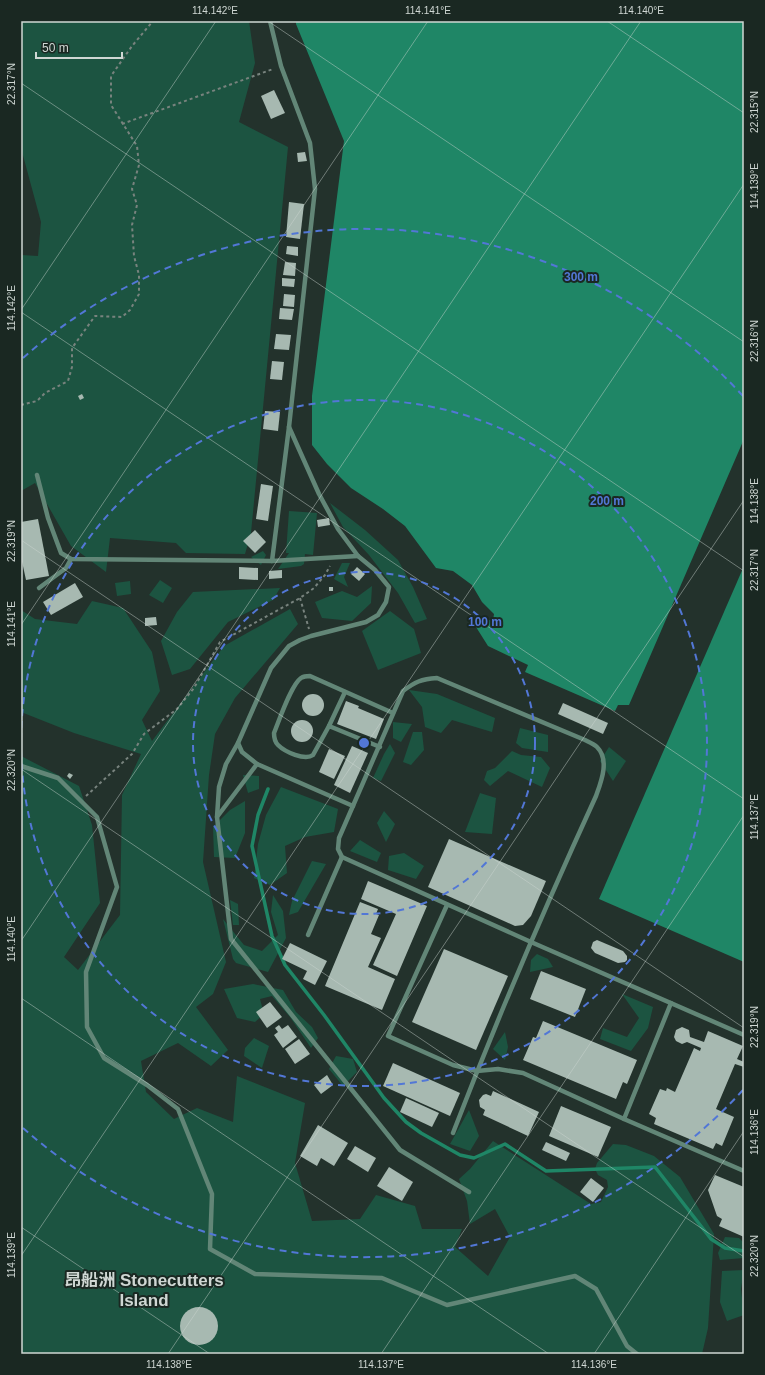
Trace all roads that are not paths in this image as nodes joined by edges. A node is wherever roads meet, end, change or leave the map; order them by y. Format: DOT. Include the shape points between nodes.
graph roads {
  1 [pos="270,21"];
  2 [pos="289,427"];
  3 [pos="37,475"];
  4 [pos="358,556"];
  5 [pos="71,559"];
  6 [pos="272,562"];
  7 [pos="40,588"];
  8 [pos="345,692"];
  9 [pos="393,713"];
  10 [pos="329,726"];
  11 [pos="238,743"];
  12 [pos="380,747"];
  13 [pos="257,764"];
  14 [pos="21,766"];
  15 [pos="353,806"];
  16 [pos="217,817"];
  17 [pos="342,857"];
  18 [pos="447,905"];
  19 [pos="308,935"];
  20 [pos="531,942"];
  21 [pos="671,1003"];
  22 [pos="744,1035"];
  23 [pos="477,1071"];
  24 [pos="624,1119"];
  25 [pos="453,1133"];
  26 [pos="744,1171"];
  27 [pos="469,1192"];
  28 [pos="637,1354"];
  1 -- 2 [label="lane" via="280,66 310,143 315,189"];
  2 -- 4 [label="lane" via="319,494 338,529"];
  2 -- 6 [label="lane"];
  3 -- 5 [label="lane" via="48,518 61,553"];
  4 -- 6 [label="lane"];
  4 -- 11 [label="lane" via="375,570 389,587 386,602 378,615 366,622 311,636 290,646 271,668"];
  5 -- 6 [label="lane"];
  5 -- 7 [label="lane" via="66,568"];
  8 -- 9 [label="lane"];
  8 -- 10 [label="lane"];
  8 -- 10 [label="lane" via="310,676 299,679 274,733 274,739 283,749 310,758"];
  9 -- 12 [label="lane"];
  9 -- 20 [label="lane" via="403,691 424,679 437,678 586,740 597,747 603,759 602,778"];
  10 -- 12 [label="lane"];
  11 -- 13 [label="lane" via="242,752"];
  11 -- 16 [label="lane" via="226,764 219,788"];
  12 -- 15 [label="lane"];
  13 -- 15 [label="lane"];
  13 -- 16 [label="lane"];
  14 -- 28 [label="lane" via="58,778 97,817 117,887 86,972 87,1027 104,1058 178,1109 212,1194 210,1249 255,1274 382,1278 448,1305 575,1276 596,1289 627,1346"];
  15 -- 17 [label="lane" via="339,838 338,849"];
  16 -- 27 [label="lane" via="231,939 400,1150"];
  17 -- 18 [label="lane"];
  17 -- 19 [label="lane"];
  18 -- 20 [label="lane"];
  18 -- 23 [label="lane" via="388,1036 453,1065"];
  20 -- 21 [label="lane"];
  20 -- 23 [label="lane"];
  21 -- 22 [label="lane"];
  21 -- 24 [label="lane"];
  23 -- 24 [label="lane" via="498,1069 523,1073"];
  23 -- 25 [label="lane"];
  24 -- 26 [label="lane"];
}
